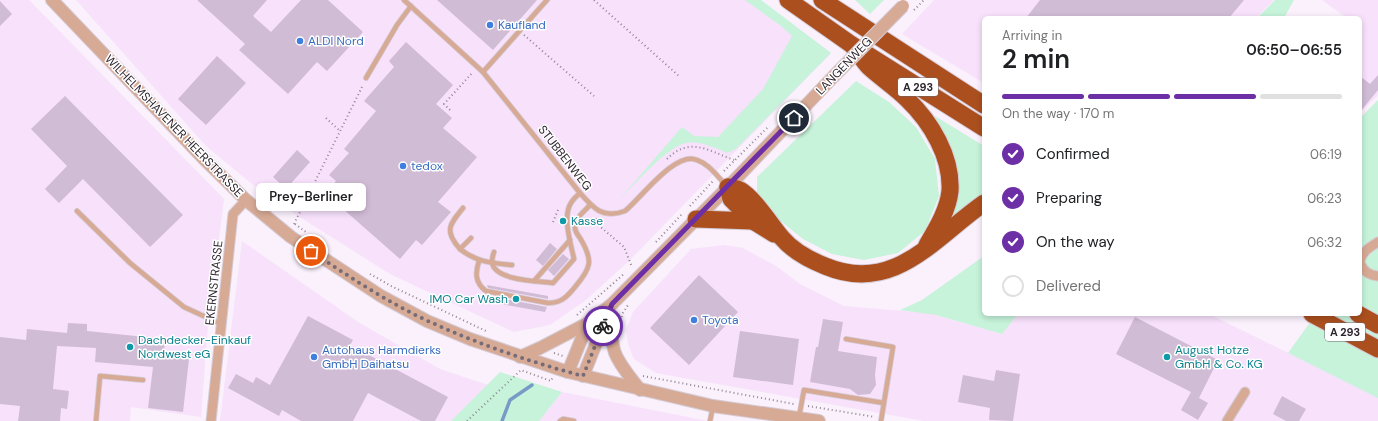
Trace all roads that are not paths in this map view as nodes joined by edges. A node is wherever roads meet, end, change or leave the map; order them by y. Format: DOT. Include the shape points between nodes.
graph roads {
  1 [pos="52,0"];
  2 [pos="404,0"];
  3 [pos="547,0"];
  4 [pos="788,0"];
  5 [pos="822,0"];
  6 [pos="839,0"];
  7 [pos="411,6"];
  8 [pos="907,7"];
  9 [pos="884,40"];
  10 [pos="852,45"];
  11 [pos="483,72"];
  12 [pos="366,78"];
  13 [pos="982,104"];
  14 [pos="982,127"];
  15 [pos="723,182"];
  16 [pos="580,193"];
  17 [pos="246,200"];
  18 [pos="590,205"];
  19 [pos="982,205"];
  20 [pos="463,208"];
  21 [pos="77,211"];
  22 [pos="690,213"];
  23 [pos="752,221"];
  24 [pos="471,238"];
  25 [pos="782,239"];
  26 [pos="570,240"];
  27 [pos="1378,242"];
  28 [pos="460,250"];
  29 [pos="924,250"];
  30 [pos="494,252"];
  31 [pos="1362,254"];
  32 [pos="479,261"];
  33 [pos="492,263"];
  34 [pos="512,265"];
  35 [pos="1362,269"];
  36 [pos="1378,276"];
  37 [pos="534,281"];
  38 [pos="612,304"];
  39 [pos="607,316"];
  40 [pos="1316,316"];
  41 [pos="1362,316"];
  42 [pos="588,323"];
  43 [pos="221,324"];
  44 [pos="1378,325"];
  45 [pos="846,339"];
  46 [pos="1378,349"];
  47 [pos="520,357"];
  48 [pos="568,372"];
  49 [pos="583,376"];
  50 [pos="142,380"];
  51 [pos="640,390"];
  52 [pos="1245,392"];
  53 [pos="884,403"];
  54 [pos="712,406"];
  55 [pos="798,420"];
  56 [pos="881,420"];
  57 [pos="96,421"];
  58 [pos="211,421"];
  59 [pos="560,421"];
  60 [pos="574,421"];
  61 [pos="710,421"];
  62 [pos="819,421"];
  63 [pos="1227,421"];
  1 -- 17 [label="street, WILHELMSHAVENER HEERSTRASSE"];
  2 -- 7 [label="lane, STUBBENWEG"];
  3 -- 11 [label="lane"];
  4 -- 10 [label="highway, A 293"];
  5 -- 9 [label="highway, A 293"];
  6 -- 9 [label="highway" via="874,25"];
  7 -- 11 [label="lane, STUBBENWEG"];
  7 -- 12 [label="lane" via="397,24"];
  8 -- 15 [label="street, LANGENWEG, bridge"];
  9 -- 13 [label="highway, A 293"];
  10 -- 14 [label="highway, A 293"];
  10 -- 29 [label="highway" via="868,66 907,99 928,122 946,162 950,192 939,224"];
  11 -- 16 [label="lane, STUBBENWEG"];
  15 -- 18 [label="lane, STUBBENWEG" via="705,164 688,158 674,164 625,211 616,214 597,211"];
  15 -- 22 [label="street, LANGENWEG"];
  15 -- 23 [label="highway" via="731,199"];
  15 -- 25 [label="highway" via="740,190 762,212"];
  16 -- 18 [label="lane, STUBBENWEG"];
  16 -- 26 [label="lane" via="568,210"];
  17 -- 43 [label="street, EKERNSTRASSE" via="233,214"];
  17 -- 47 [label="street, WILHELMSHAVENER HEERSTRASSE" via="291,237 380,296 427,321"];
  18 -- 32 [label="lane" via="575,224 576,232 587,250 587,273 566,298 557,303 548,304 486,291 476,278"];
  19 -- 29 [label="highway"];
  20 -- 28 [label="lane" via="452,221 449,230 452,240"];
  21 -- 43 [label="lane" via="130,263 184,307"];
  22 -- 23 [label="highway"];
  22 -- 38 [label="street, LANGENWEG"];
  23 -- 25 [label="highway"];
  24 -- 28 [label="lane"];
  25 -- 29 [label="highway" via="820,264 832,269 861,274 882,272 904,264"];
  26 -- 37 [label="lane"];
  26 -- 37 [label="lane" via="574,259 553,283"];
  27 -- 31 [label="street"];
  28 -- 32 [label="lane"];
  30 -- 33 [label="lane"];
  32 -- 33 [label="lane"];
  33 -- 34 [label="lane"];
  33 -- 37 [label="lane" via="500,273 515,279"];
  35 -- 36 [label="street" via="1369,275"];
  38 -- 39 [label="street, LANGENWEG"];
  38 -- 42 [label="street, LANGENWEG"];
  39 -- 49 [label="street, LANGENWEG"];
  39 -- 51 [label="street" via="616,355"];
  40 -- 46 [label="highway, A 293"];
  41 -- 44 [label="highway, A 293"];
  42 -- 47 [label="street, LANGENWEG"];
  42 -- 48 [label="street, LANGENWEG"];
  43 -- 58 [label="street, EKERNSTRASSE"];
  45 -- 53 [label="lane" via="893,347"];
  47 -- 48 [label="street, WILHELMSHAVENER HEERSTRASSE"];
  48 -- 49 [label="street, WILHELMSHAVENER HEERSTRASSE"];
  49 -- 51 [label="street, WILHELMSHAVENER HEERSTRASSE"];
  50 -- 57 [label="lane" via="100,376"];
  51 -- 54 [label="street, WILHELMSHAVENER HEERSTRASSE"];
  52 -- 63 [label="street"];
  53 -- 55 [label="lane" via="804,390"];
  53 -- 56 [label="lane"];
  54 -- 55 [label="street, WILHELMSHAVENER HEERSTRASSE"];
  54 -- 61 [label="lane"];
  55 -- 62 [label="street, WILHELMSHAVENER HEERSTRASSE"];
  59 -- 60 [label="lane"];
}
